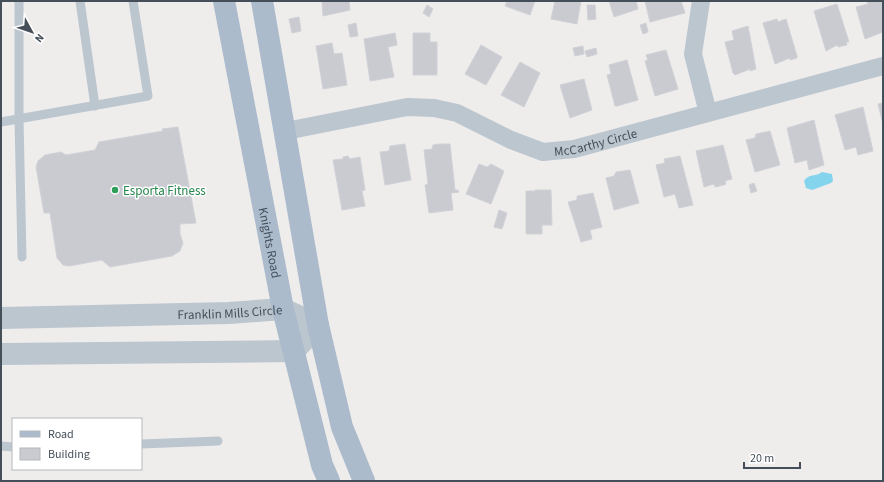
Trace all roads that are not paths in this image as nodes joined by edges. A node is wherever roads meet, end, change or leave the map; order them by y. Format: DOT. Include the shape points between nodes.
graph roads {
  1 [pos="19,1"];
  2 [pos="80,1"];
  3 [pos="133,1"];
  4 [pos="224,1"];
  5 [pos="262,1"];
  6 [pos="701,1"];
  7 [pos="883,66"];
  8 [pos="95,106"];
  9 [pos="708,113"];
  10 [pos="19,119"];
  11 [pos="1,122"];
  12 [pos="286,131"];
  13 [pos="22,257"];
  14 [pos="283,309"];
  15 [pos="1,318"];
  16 [pos="318,325"];
  17 [pos="294,351"];
  18 [pos="1,354"];
  19 [pos="218,442"];
  20 [pos="142,444"];
  21 [pos="1,446"];
  22 [pos="12,447"];
  23 [pos="329,481"];
  24 [pos="364,481"];
  1 -- 10 [label="lane"];
  2 -- 8 [label="lane"];
  3 -- 8 [label="lane" via="148,96"];
  4 -- 14 [label="main road, Knights Road"];
  5 -- 12 [label="main road"];
  6 -- 9 [label="street" via="693,54"];
  7 -- 9 [label="street, McCarthy Circle"];
  8 -- 10 [label="lane"];
  9 -- 12 [label="street, McCarthy Circle" via="574,149 543,152 511,140 457,113 434,108 407,107"];
  10 -- 11 [label="lane"];
  10 -- 13 [label="lane"];
  12 -- 16 [label="main road"];
  14 -- 15 [label="street, Franklin Mills Circle" via="229,313"];
  14 -- 16 [label="street, Franklin Mills Circle"];
  14 -- 17 [label="main road, Knights Road"];
  16 -- 17 [label="street"];
  16 -- 24 [label="main road" via="342,427"];
  17 -- 18 [label="street"];
  17 -- 23 [label="main road, Knights Road" via="322,465"];
  19 -- 20 [label="lane"];
  21 -- 22 [label="lane"];
}
